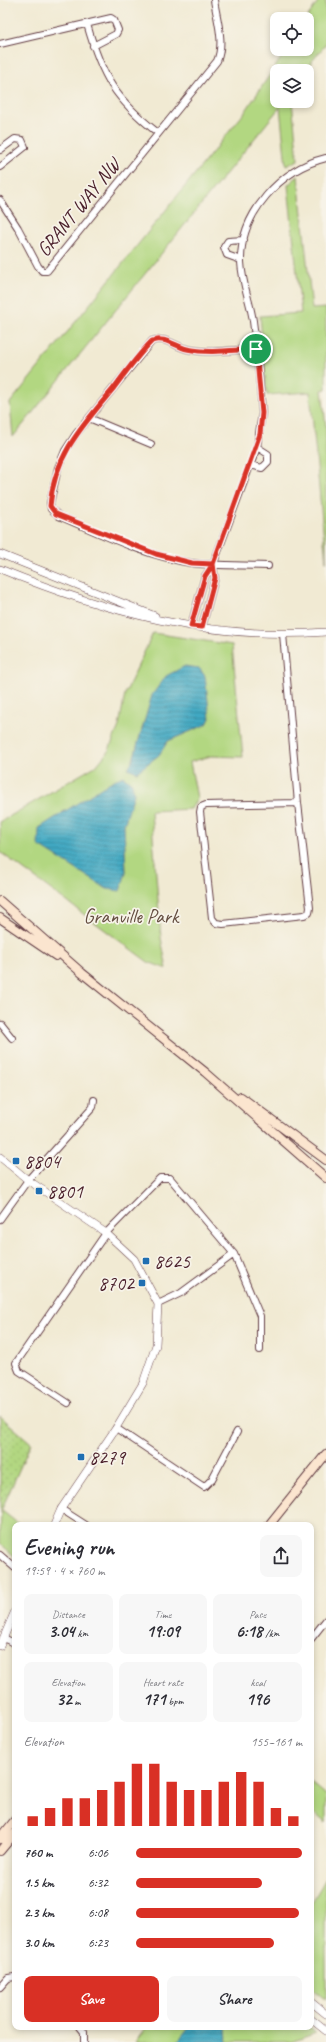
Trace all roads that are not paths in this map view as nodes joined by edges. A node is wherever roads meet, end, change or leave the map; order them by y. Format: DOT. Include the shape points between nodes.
graph roads {
  1 [pos="214,0"];
  2 [pos="87,24"];
  3 [pos="0,44"];
  4 [pos="93,46"];
  5 [pos="158,133"];
  6 [pos="0,150"];
  7 [pos="326,158"];
  8 [pos="0,167"];
  9 [pos="0,200"];
  10 [pos="244,240"];
  11 [pos="241,260"];
  12 [pos="256,349"];
  13 [pos="89,418"];
  14 [pos="151,444"];
  15 [pos="257,447"];
  16 [pos="250,465"];
  17 [pos="0,554"];
  18 [pos="213,564"];
  19 [pos="268,566"];
  20 [pos="0,569"];
  21 [pos="165,620"];
  22 [pos="191,626"];
  23 [pos="202,627"];
  24 [pos="326,632"];
  25 [pos="283,634"];
  26 [pos="298,803"];
  27 [pos="0,901"];
  28 [pos="0,918"];
  29 [pos="82,973"];
  30 [pos="0,1023"];
  31 [pos="12,1038"];
  32 [pos="205,1072"];
  33 [pos="94,1100"];
  34 [pos="0,1157"];
  35 [pos="326,1160"];
  36 [pos="326,1178"];
  37 [pos="28,1180"];
  38 [pos="0,1219"];
  39 [pos="106,1233"];
  40 [pos="234,1254"];
  41 [pos="158,1304"];
  42 [pos="260,1350"];
  43 [pos="68,1403"];
  44 [pos="116,1428"];
  45 [pos="237,1432"];
  46 [pos="326,1454"];
  47 [pos="61,1510"];
  48 [pos="55,1522"];
  49 [pos="81,1522"];
  50 [pos="271,1522"];
  51 [pos="0,1555"];
  52 [pos="12,1565"];
  53 [pos="12,1618"];
  54 [pos="326,1620"];
  55 [pos="314,1635"];
  56 [pos="4,1638"];
  57 [pos="12,1642"];
  58 [pos="0,1646"];
  59 [pos="12,1824"];
  60 [pos="12,1837"];
  61 [pos="0,1839"];
  62 [pos="0,1851"];
  63 [pos="12,1977"];
  64 [pos="0,1987"];
  65 [pos="314,2004"];
  66 [pos="326,2014"];
  67 [pos="314,2021"];
  68 [pos="82,2030"];
  69 [pos="326,2031"];
  70 [pos="84,2042"];
  1 -- 5 [label="street, GRANT WAY NW" via="221,52 217,61"];
  2 -- 3 [label="street"];
  2 -- 4 [label="street"];
  2 -- 4 [label="street" via="110,18 116,22 116,34"];
  4 -- 5 [label="street" via="108,80 120,99"];
  5 -- 9 [label="street, GRANT WAY NW" via="47,271 42,271 38,266"];
  6 -- 8 [label="street" via="15,139 22,140 25,147"];
  7 -- 10 [label="street" via="295,170 274,187 253,217"];
  10 -- 11 [label="street"];
  10 -- 11 [label="street" via="228,241 224,247 227,255"];
  11 -- 12 [label="street"];
  12 -- 13 [label="street" via="200,351 164,340 154,340"];
  12 -- 15 [label="street" via="262,413"];
  13 -- 14 [label="street"];
  13 -- 18 [label="street" via="72,439 60,462 50,503 53,512 151,553 177,560"];
  15 -- 16 [label="street"];
  15 -- 16 [label="street" via="268,454 268,462 262,468"];
  16 -- 18 [label="street"];
  17 -- 21 [label="street"];
  18 -- 19 [label="street"];
  18 -- 22 [label="street" via="205,576"];
  18 -- 23 [label="street" via="215,578"];
  20 -- 21 [label="street" via="91,603 129,614"];
  21 -- 22 [label="street"];
  22 -- 23 [label="street"];
  23 -- 25 [label="street"];
  24 -- 25 [label="street"];
  25 -- 26 [label="street"];
  26 -- 26 [label="street" via="309,913 216,923 212,918 200,812 202,808 206,805"];
  27 -- 29 [label="main road"];
  28 -- 29 [label="main road"];
  29 -- 32 [label="main road"];
  30 -- 31 [label="street"];
  32 -- 35 [label="main road"];
  32 -- 36 [label="main road"];
  33 -- 37 [label="street" via="93,1107"];
  34 -- 37 [label="street"];
  37 -- 38 [label="street"];
  37 -- 39 [label="street"];
  39 -- 40 [label="street" via="160,1178 170,1178"];
  39 -- 41 [label="street" via="134,1259"];
  39 -- 43 [label="street" via="16,1363 20,1371"];
  40 -- 41 [label="street" via="181,1293"];
  40 -- 42 [label="street" via="260,1316"];
  41 -- 44 [label="street" via="156,1345 143,1383"];
  44 -- 45 [label="street" via="204,1487 212,1479"];
  44 -- 47 [label="street"];
  46 -- 50 [label="main road"];
  47 -- 48 [label="street"];
  47 -- 49 [label="street"];
  51 -- 52 [label="street"];
  53 -- 56 [label="street"];
  54 -- 55 [label="street"];
  56 -- 57 [label="street"];
  56 -- 58 [label="street"];
  59 -- 61 [label="main road"];
  60 -- 62 [label="main road"];
  63 -- 64 [label="street"];
  65 -- 66 [label="street"];
  67 -- 69 [label="street"];
  68 -- 70 [label="street"];
}
